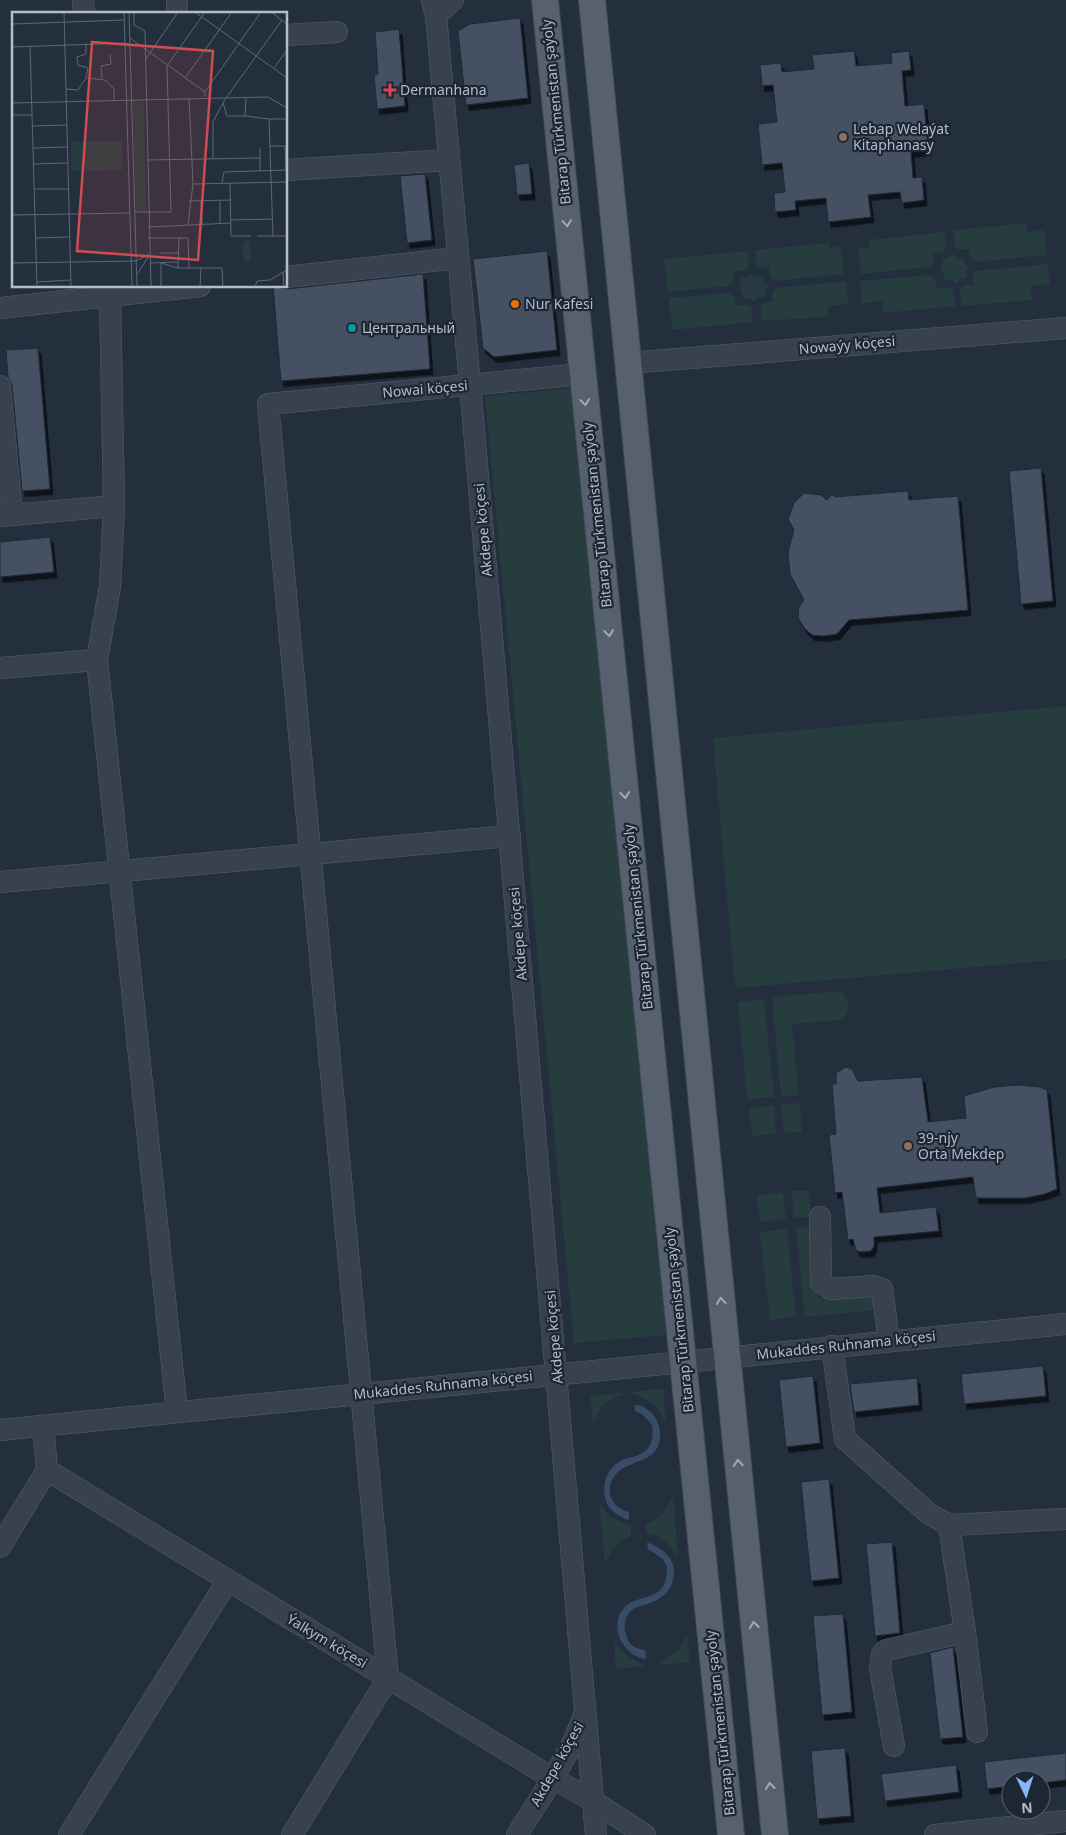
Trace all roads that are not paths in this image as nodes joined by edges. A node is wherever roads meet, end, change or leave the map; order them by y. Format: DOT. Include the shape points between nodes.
graph roads {
  1 [pos="453,0"];
  2 [pos="545,0"];
  3 [pos="592,0"];
  4 [pos="436,5"];
  5 [pos="337,32"];
  6 [pos="288,35"];
  7 [pos="449,160"];
  8 [pos="288,170"];
  9 [pos="458,258"];
  10 [pos="288,277"];
  11 [pos="182,288"];
  12 [pos="110,296"];
  13 [pos="0,308"];
  14 [pos="1066,328"];
  15 [pos="628,362"];
  16 [pos="583,374"];
  17 [pos="470,384"];
  18 [pos="0,386"];
  19 [pos="114,506"];
  20 [pos="6,516"];
  21 [pos="97,660"];
  22 [pos="0,668"];
  23 [pos="510,836"];
  24 [pos="312,854"];
  25 [pos="119,871"];
  26 [pos="0,882"];
  27 [pos="820,1217"];
  28 [pos="1066,1324"];
  29 [pos="889,1341"];
  30 [pos="832,1346"];
  31 [pos="727,1357"];
  32 [pos="683,1361"];
  33 [pos="557,1374"];
  34 [pos="362,1393"];
  35 [pos="177,1412"];
  36 [pos="43,1426"];
  37 [pos="0,1430"];
  38 [pos="47,1470"];
  39 [pos="1066,1519"];
  40 [pos="949,1525"];
  41 [pos="0,1547"];
  42 [pos="228,1580"];
  43 [pos="965,1632"];
  44 [pos="388,1678"];
  45 [pos="585,1710"];
  46 [pos="977,1732"];
  47 [pos="894,1746"];
  48 [pos="552,1778"];
  49 [pos="593,1801"];
  50 [pos="1066,1821"];
  51 [pos="69,1835"];
  52 [pos="292,1835"];
  53 [pos="517,1835"];
  54 [pos="596,1835"];
  55 [pos="644,1835"];
  56 [pos="731,1835"];
  57 [pos="775,1835"];
  58 [pos="935,1835"];
  1 -- 4 [label="street"];
  2 -- 16 [label="main road, Bitarap Türkmenistan şaýoly, one-way"];
  3 -- 15 [label="main road"];
  4 -- 7 [label="street, Akdepe köçesi"];
  5 -- 6 [label="street"];
  7 -- 8 [label="street"];
  7 -- 9 [label="street, Akdepe köçesi"];
  9 -- 10 [label="street"];
  9 -- 17 [label="street, Akdepe köçesi"];
  11 -- 12 [label="street"];
  12 -- 13 [label="street"];
  12 -- 19 [label="street"];
  14 -- 15 [label="street, Nowaýy köçesi"];
  31 -- 15 [label="main road, one-way"];
  16 -- 17 [label="street, Nowai köçesi"];
  16 -- 32 [label="main road, Bitarap Türkmenistan şaýoly, one-way"];
  17 -- 23 [label="street, Akdepe köçesi"];
  17 -- 24 [label="street, Nowai köçesi" via="268,404"];
  18 -- 20 [label="street"];
  19 -- 20 [label="street"];
  19 -- 21 [label="street" via="110,586"];
  21 -- 22 [label="street"];
  21 -- 25 [label="street"];
  23 -- 24 [label="street"];
  23 -- 33 [label="street, Akdepe köçesi"];
  24 -- 25 [label="street"];
  24 -- 34 [label="street"];
  25 -- 26 [label="street"];
  25 -- 35 [label="street"];
  27 -- 29 [label="street" via="821,1282 831,1289 874,1286 882,1290"];
  28 -- 29 [label="street, Mukaddes Ruhnama köçesi"];
  29 -- 30 [label="street, Mukaddes Ruhnama köçesi"];
  30 -- 31 [label="street, Mukaddes Ruhnama köçesi"];
  30 -- 40 [label="street" via="845,1439 928,1514"];
  31 -- 32 [label="street, Mukaddes Ruhnama köçesi"];
  57 -- 31 [label="main road, one-way"];
  32 -- 33 [label="street, Mukaddes Ruhnama köçesi"];
  32 -- 56 [label="main road, Bitarap Türkmenistan şaýoly"];
  33 -- 34 [label="street, Mukaddes Ruhnama köçesi"];
  33 -- 45 [label="street, Akdepe köçesi"];
  34 -- 35 [label="street, Mukaddes Ruhnama köçesi"];
  34 -- 44 [label="street"];
  35 -- 36 [label="street, Mukaddes Ruhnama köçesi"];
  36 -- 37 [label="street, Mukaddes Ruhnama köçesi"];
  36 -- 38 [label="street"];
  38 -- 41 [label="street"];
  38 -- 42 [label="street, Ýalkym köçesi"];
  39 -- 40 [label="street"];
  40 -- 43 [label="street"];
  42 -- 44 [label="street, Ýalkym köçesi"];
  42 -- 51 [label="street"];
  43 -- 46 [label="street"];
  43 -- 47 [label="street" via="886,1650 882,1654 880,1668"];
  44 -- 48 [label="street, Ýalkym köçesi"];
  44 -- 52 [label="street"];
  45 -- 48 [label="street, Akdepe köçesi" via="578,1731"];
  45 -- 49 [label="street"];
  48 -- 49 [label="street, Ýalkym köçesi"];
  48 -- 53 [label="street, Akdepe köçesi"];
  49 -- 54 [label="street"];
  49 -- 55 [label="street, Ýalkym köçesi"];
  50 -- 58 [label="street"];
}
